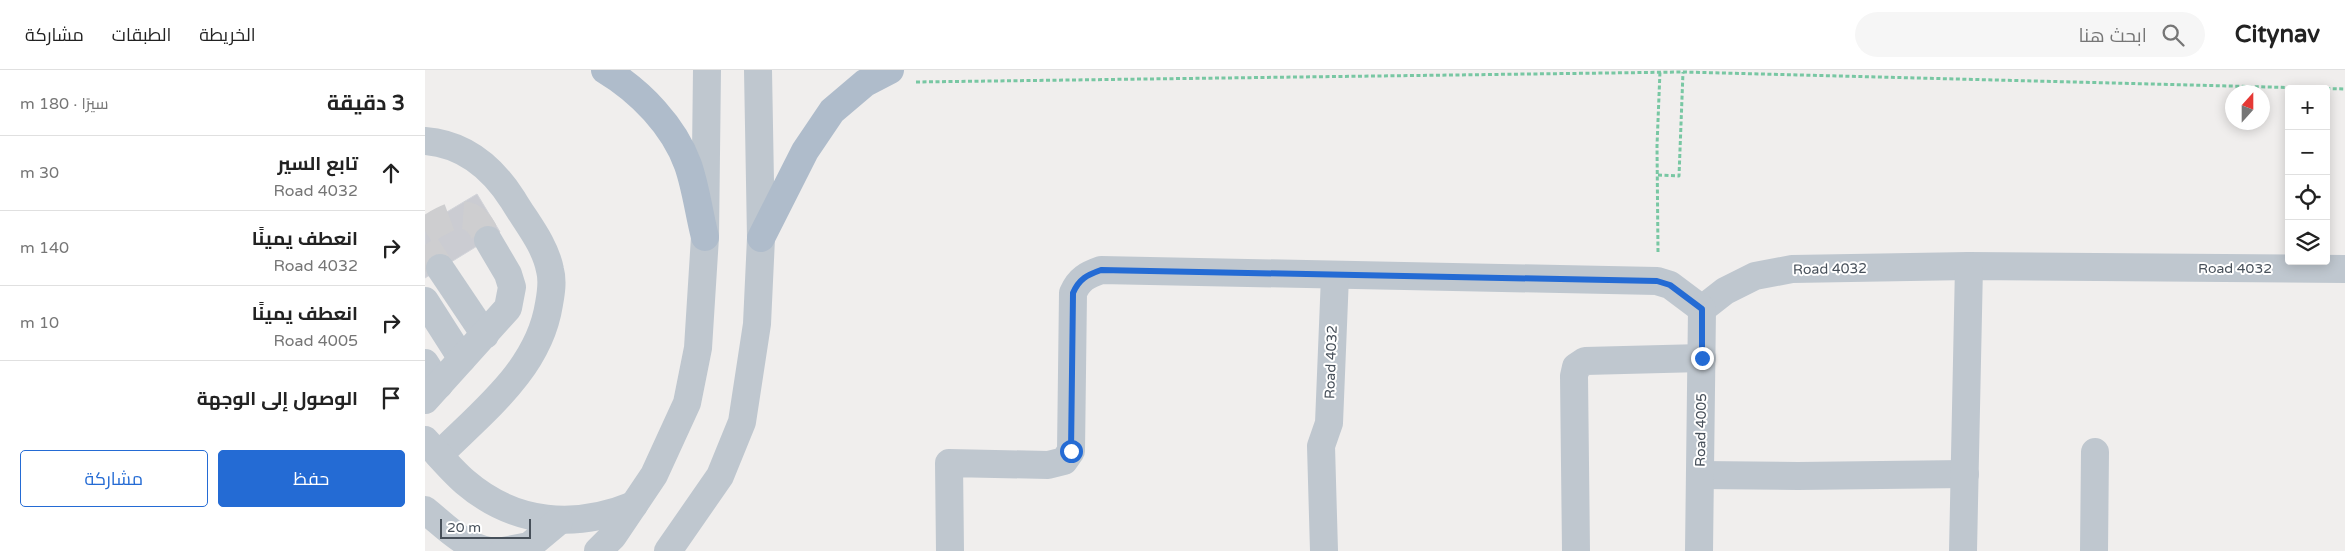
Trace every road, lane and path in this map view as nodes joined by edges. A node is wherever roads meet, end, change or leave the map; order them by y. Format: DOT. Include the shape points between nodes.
graph roads {
  1 [pos="605,70"];
  2 [pos="707,70"];
  3 [pos="758,70"];
  4 [pos="890,70"];
  5 [pos="1660,70"];
  6 [pos="1683,72"];
  7 [pos="915,82"];
  8 [pos="2345,89"];
  9 [pos="425,141"];
  10 [pos="1658,175"];
  11 [pos="705,237"];
  12 [pos="761,238"];
  13 [pos="488,240"];
  14 [pos="1969,266"];
  15 [pos="441,268"];
  16 [pos="2345,269"];
  17 [pos="1335,276"];
  18 [pos="1657,281"];
  19 [pos="425,301"];
  20 [pos="1702,309"];
  21 [pos="485,334"];
  22 [pos="1702,358"];
  23 [pos="462,359"];
  24 [pos="430,382"];
  25 [pos="432,447"];
  26 [pos="2095,452"];
  27 [pos="1965,474"];
  28 [pos="1700,475"];
  29 [pos="634,505"];
  30 [pos="425,510"];
  31 [pos="559,521"];
  32 [pos="490,551"];
  33 [pos="503,551"];
  34 [pos="598,551"];
  35 [pos="668,551"];
  36 [pos="950,551"];
  37 [pos="1324,551"];
  38 [pos="1576,551"];
  39 [pos="1699,551"];
  40 [pos="1963,551"];
  41 [pos="2094,551"];
  1 -- 11 [label="main road" via="648,103 671,132 688,164"];
  2 -- 11 [label="street"];
  3 -- 12 [label="street"];
  4 -- 12 [label="main road" via="865,83 832,111 805,151"];
  5 -- 10 [label="path"];
  6 -- 7 [label="path"];
  6 -- 8 [label="path"];
  6 -- 10 [label="path" via="1679,176"];
  9 -- 25 [label="street" via="439,142 469,154 496,176 543,248 551,271 548,314 531,357 517,377"];
  10 -- 18 [label="path"];
  11 -- 29 [label="street" via="698,348 687,403 654,475"];
  12 -- 35 [label="street" via="757,324 742,422 720,476"];
  13 -- 21 [label="street" via="509,274 512,287 508,308"];
  14 -- 16 [label="street, Road 4032"];
  14 -- 20 [label="street, Road 4032" via="1792,268 1755,276 1725,291"];
  14 -- 27 [label="street"];
  15 -- 21 [label="street"];
  17 -- 18 [label="street"];
  17 -- 36 [label="street" via="1101,270 1082,278 1073,293 1071,451 1064,460 1048,465 949,463"];
  17 -- 37 [label="street, Road 4032" via="1329,423 1321,446"];
  18 -- 20 [label="street" via="1670,285"];
  19 -- 23 [label="street"];
  20 -- 22 [label="street, Road 4005"];
  21 -- 23 [label="street"];
  22 -- 28 [label="street, Road 4005"];
  22 -- 38 [label="street" via="1585,361 1576,367"];
  23 -- 24 [label="street"];
  25 -- 31 [label="street" via="465,482 494,502 526,515"];
  26 -- 41 [label="street"];
  27 -- 28 [label="street"];
  27 -- 40 [label="street"];
  28 -- 39 [label="street, Road 4005"];
  29 -- 31 [label="street" via="585,520"];
  29 -- 34 [label="street" via="613,536"];
  30 -- 32 [label="street" via="456,536"];
  31 -- 33 [label="street" via="529,546"];
}
